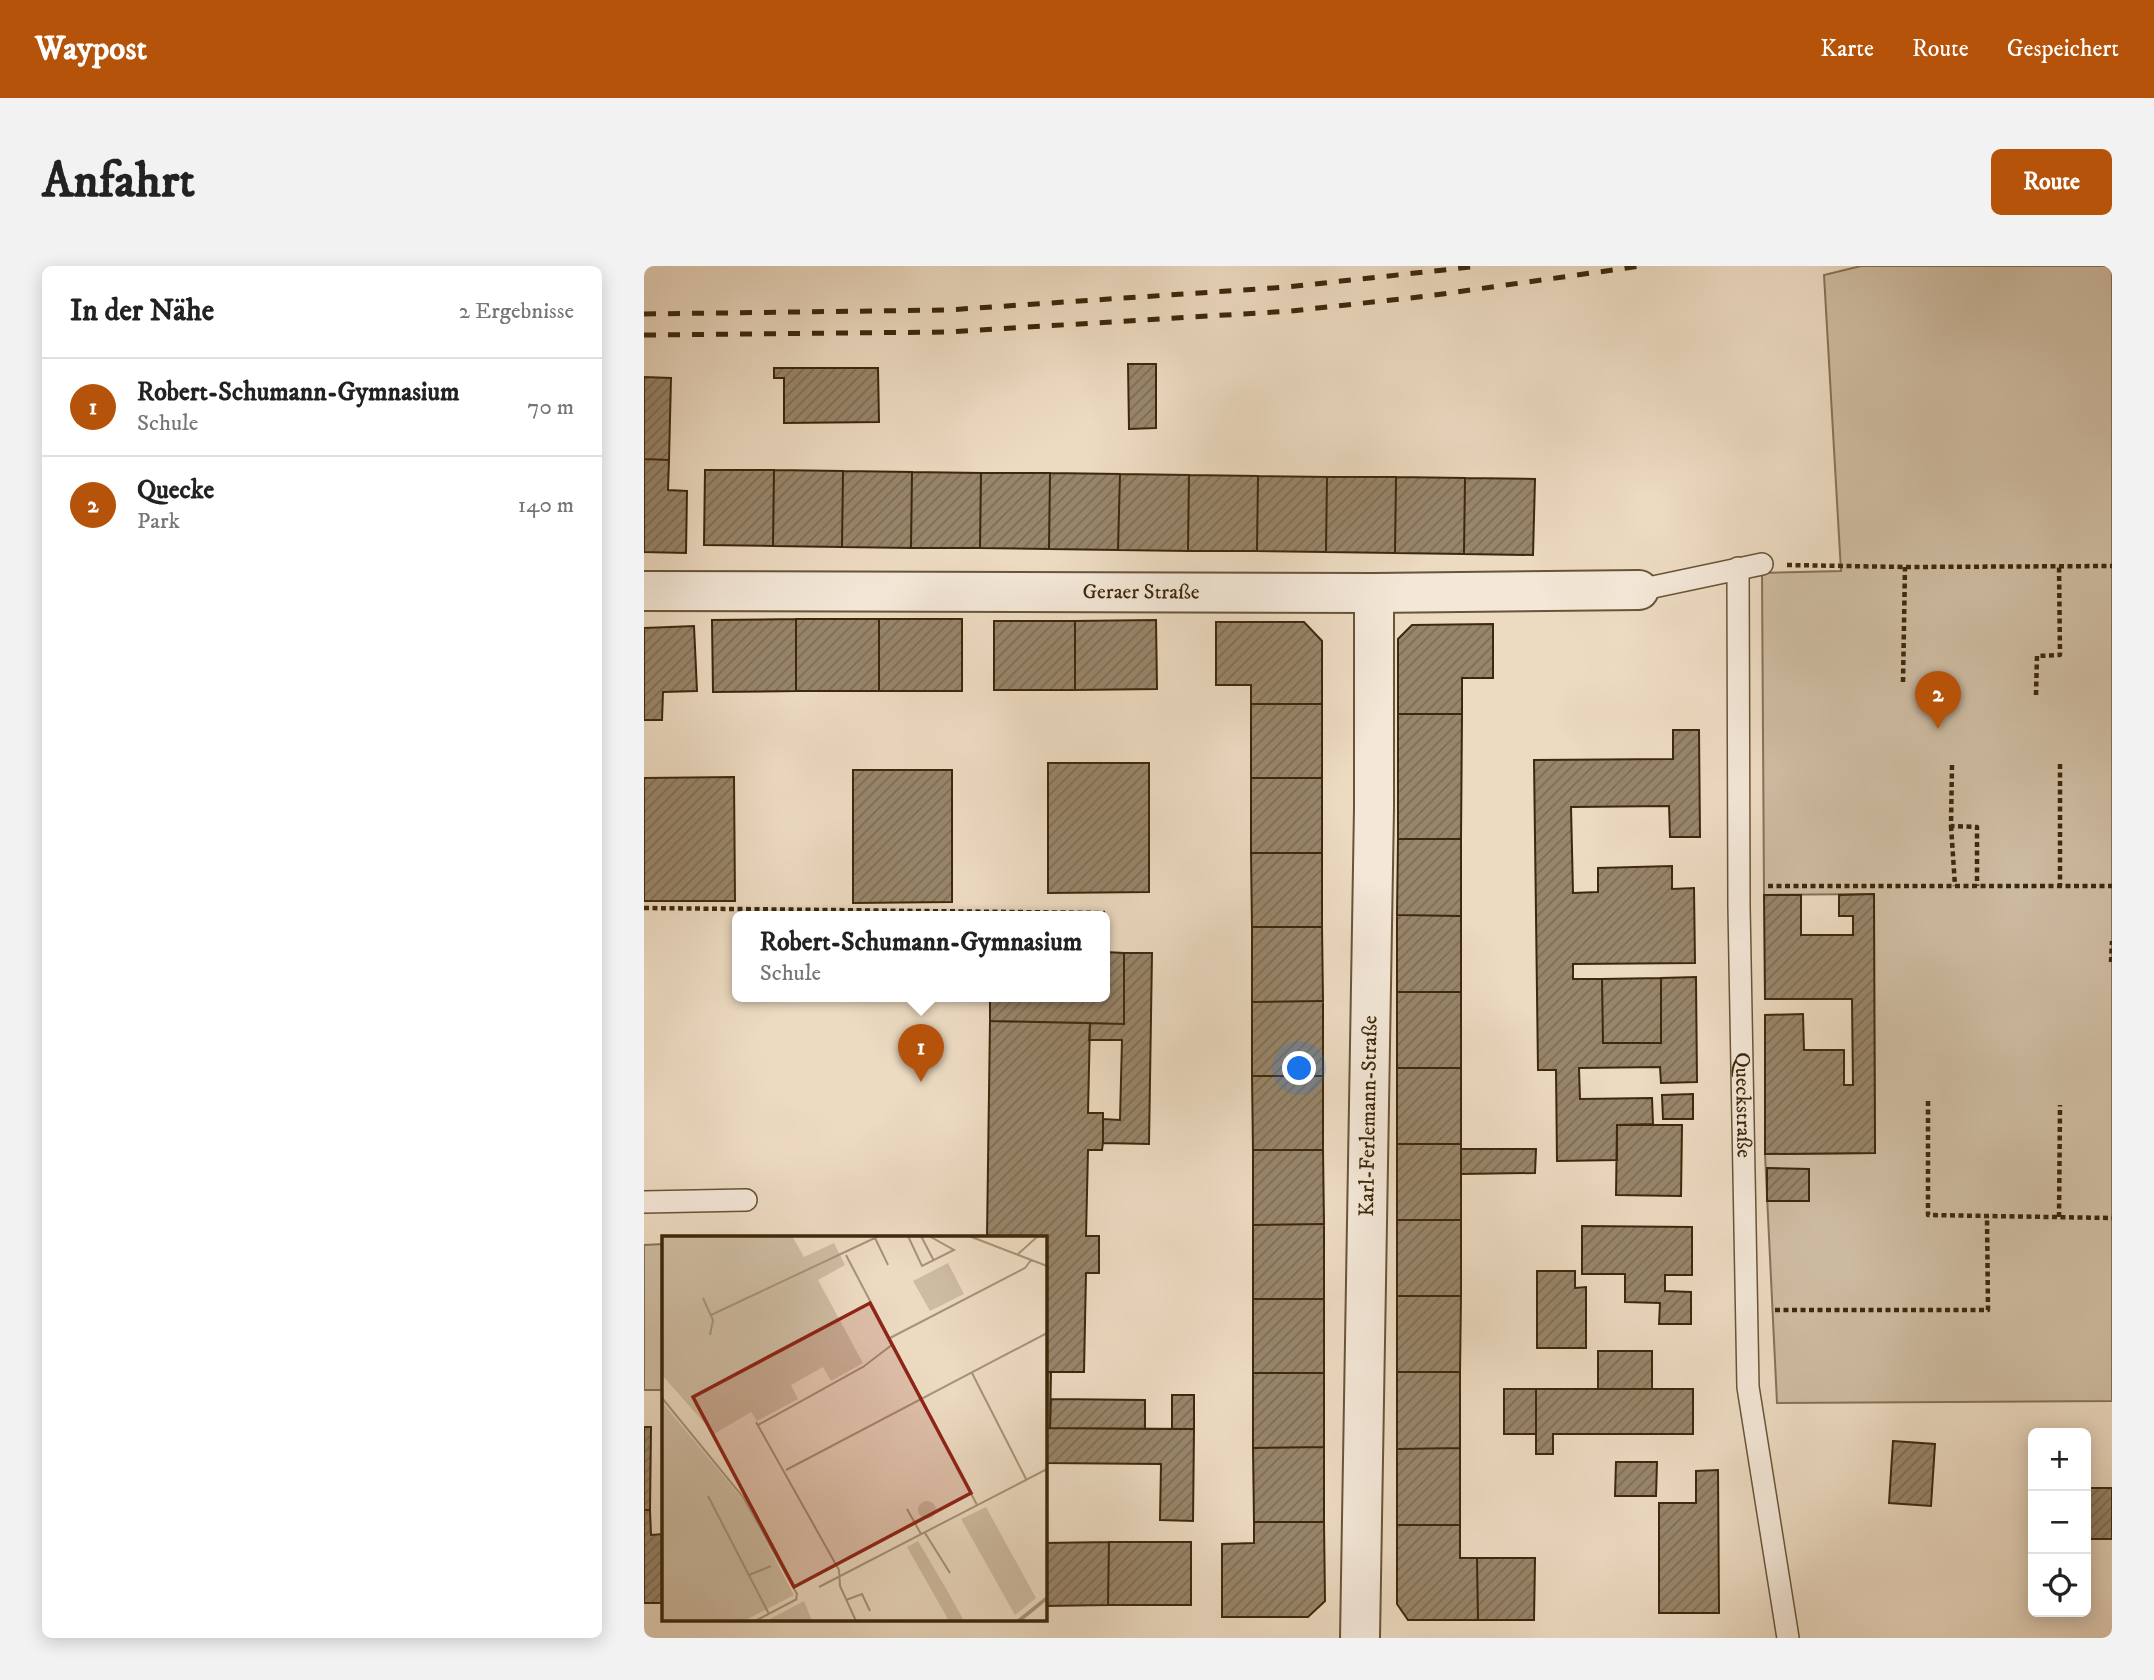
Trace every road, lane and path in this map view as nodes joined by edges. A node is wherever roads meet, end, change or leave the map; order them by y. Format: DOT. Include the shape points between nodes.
graph roads {
  1 [pos="1762,564"];
  2 [pos="2059,566"];
  3 [pos="2112,566"];
  4 [pos="1905,567"];
  5 [pos="1738,568"];
  6 [pos="1639,590"];
  7 [pos="644,591"];
  8 [pos="1374,593"];
  9 [pos="1903,682"];
  10 [pos="2036,695"];
  11 [pos="2060,764"];
  12 [pos="1952,765"];
  13 [pos="1951,826"];
  14 [pos="1739,886"];
  15 [pos="1955,886"];
  16 [pos="1977,886"];
  17 [pos="2060,886"];
  18 [pos="2112,886"];
  19 [pos="644,908"];
  20 [pos="921,911"];
  21 [pos="2112,941"];
  22 [pos="2111,962"];
  23 [pos="1928,1101"];
  24 [pos="2060,1105"];
  25 [pos="746,1200"];
  26 [pos="644,1202"];
  27 [pos="1987,1216"];
  28 [pos="2059,1217"];
  29 [pos="2112,1218"];
  30 [pos="1772,1310"];
  31 [pos="1360,1638"];
  32 [pos="1788,1638"];
  1 -- 4 [label="path"];
  1 -- 5 [label="lane"];
  2 -- 3 [label="path"];
  2 -- 4 [label="path"];
  2 -- 10 [label="path" via="2060,655 2036,656"];
  4 -- 9 [label="path"];
  5 -- 6 [label="lane"];
  5 -- 14 [label="lane, Queckstraße"];
  6 -- 8 [label="street, Geraer Straße"];
  7 -- 8 [label="street, Geraer Straße"];
  8 -- 31 [label="street, Karl-Ferlemann-Straße"];
  11 -- 17 [label="path"];
  12 -- 13 [label="path"];
  13 -- 15 [label="path"];
  13 -- 16 [label="path" via="1977,827"];
  14 -- 15 [label="path"];
  14 -- 32 [label="lane, Queckstraße" via="1748,1387"];
  15 -- 16 [label="path"];
  16 -- 17 [label="path"];
  17 -- 18 [label="path"];
  19 -- 20 [label="path"];
  21 -- 22 [label="path"];
  23 -- 27 [label="path" via="1928,1215"];
  24 -- 28 [label="path"];
  25 -- 26 [label="lane"];
  27 -- 28 [label="path"];
  27 -- 30 [label="path" via="1988,1310"];
  28 -- 29 [label="path"];
}
